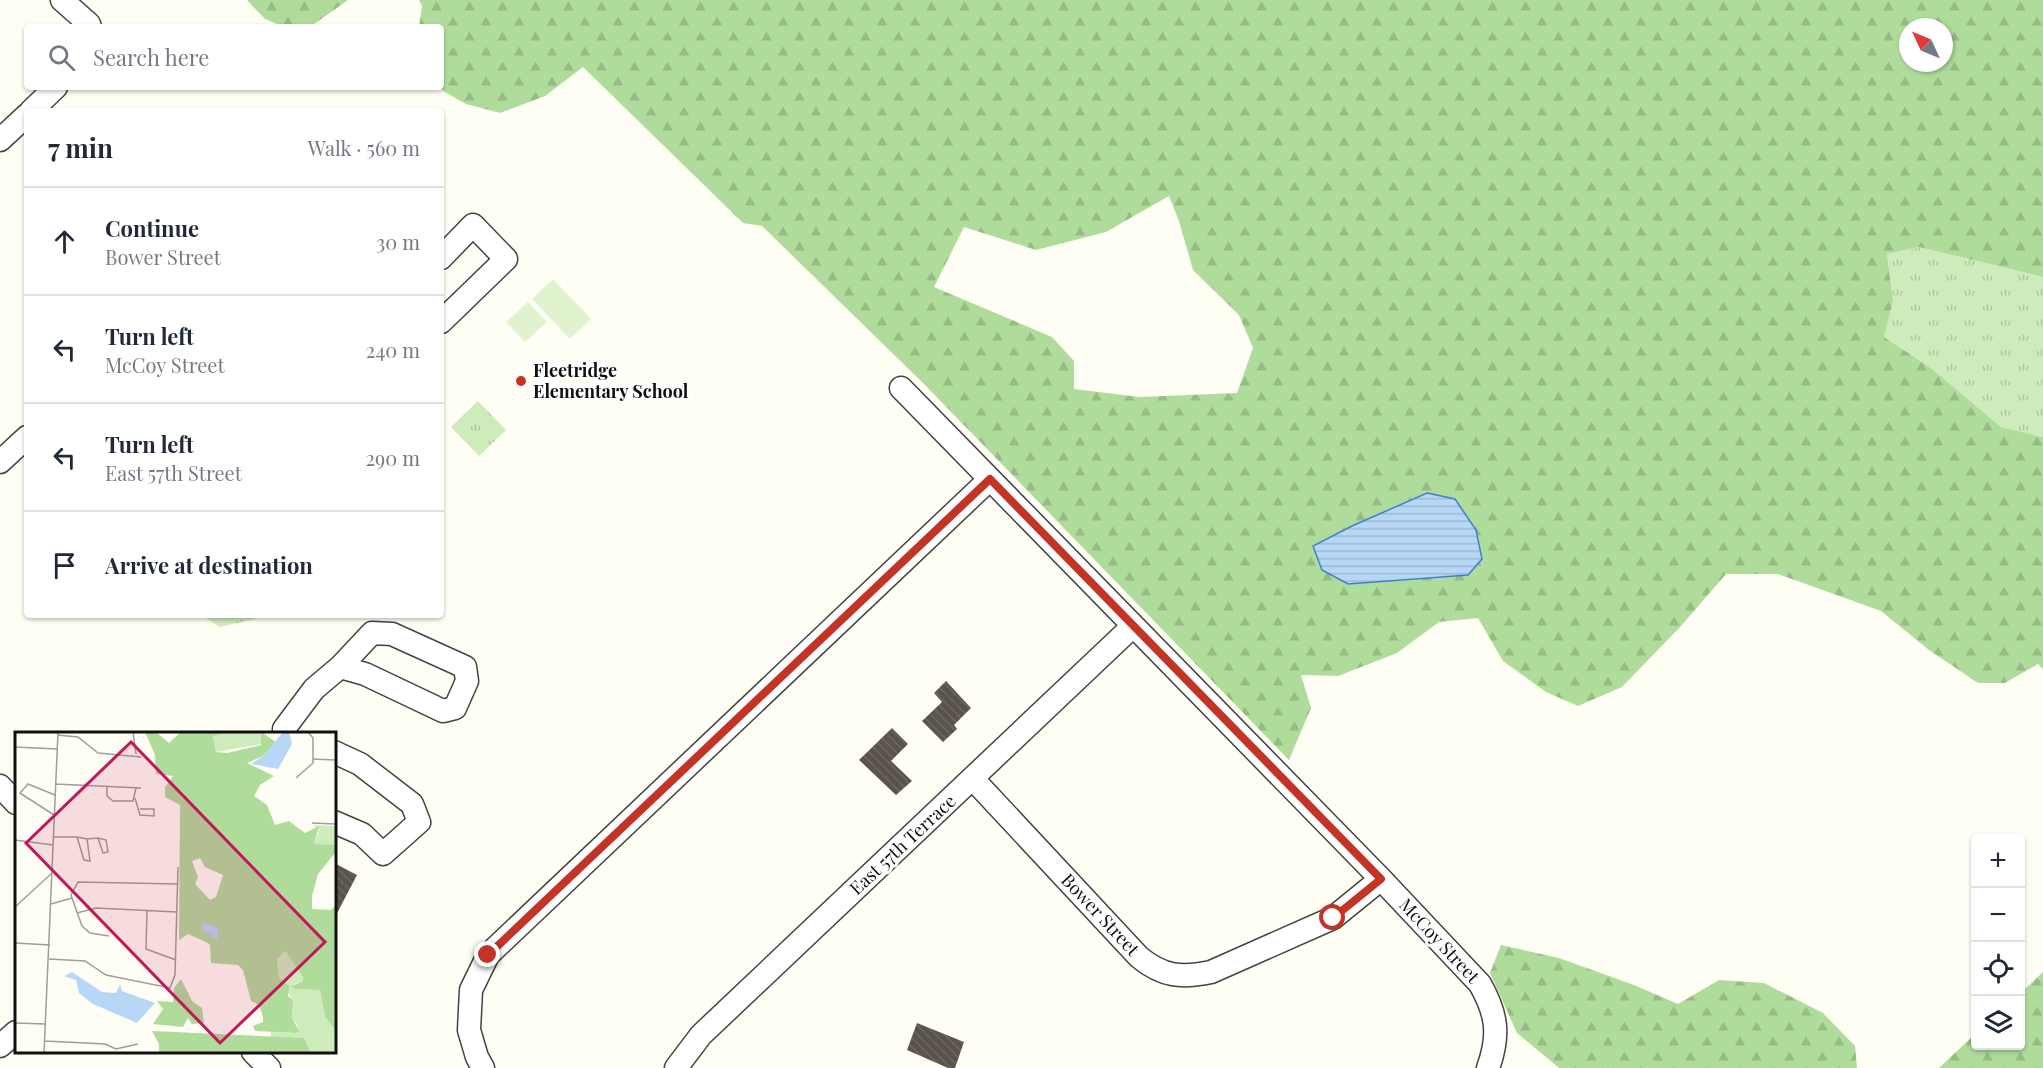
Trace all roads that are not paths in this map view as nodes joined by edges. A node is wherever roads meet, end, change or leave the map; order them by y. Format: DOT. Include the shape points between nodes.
graph roads {
  1 [pos="62,0"];
  2 [pos="89,24"];
  3 [pos="53,90"];
  4 [pos="34,108"];
  5 [pos="24,118"];
  6 [pos="0,140"];
  7 [pos="444,255"];
  8 [pos="444,319"];
  9 [pos="901,388"];
  10 [pos="24,440"];
  11 [pos="0,462"];
  12 [pos="990,479"];
  13 [pos="1133,626"];
  14 [pos="340,667"];
  15 [pos="282,732"];
  16 [pos="336,753"];
  17 [pos="973,779"];
  18 [pos="0,786"];
  19 [pos="15,802"];
  20 [pos="336,823"];
  21 [pos="1381,879"];
  22 [pos="15,1033"];
  23 [pos="0,1046"];
  24 [pos="254,1053"];
  25 [pos="268,1068"];
  26 [pos="483,1068"];
  27 [pos="676,1068"];
  28 [pos="1488,1068"];
  1 -- 2 [label="street"];
  3 -- 4 [label="street"];
  5 -- 6 [label="street"];
  7 -- 8 [label="street" via="473,225 506,259"];
  9 -- 12 [label="street, McCoy Street"];
  10 -- 11 [label="street"];
  12 -- 13 [label="street, McCoy Street"];
  12 -- 26 [label="street" via="488,955 471,990 469,1030"];
  13 -- 17 [label="street, East 57th Terrace"];
  13 -- 21 [label="street, McCoy Street"];
  14 -- 14 [label="street" via="365,674 443,711 455,708 467,681 465,668 393,634 372,633"];
  14 -- 15 [label="street" via="314,689"];
  16 -- 20 [label="street" via="360,764 412,804 419,822 383,854 362,834"];
  17 -- 21 [label="street, Bower Street" via="1139,957 1169,974 1211,972 1333,918"];
  17 -- 27 [label="street, East 57th Terrace" via="701,1035"];
  18 -- 19 [label="street"];
  21 -- 28 [label="street, McCoy Street" via="1480,984 1490,1002 1496,1028"];
  22 -- 23 [label="street"];
  24 -- 25 [label="street"];
}
